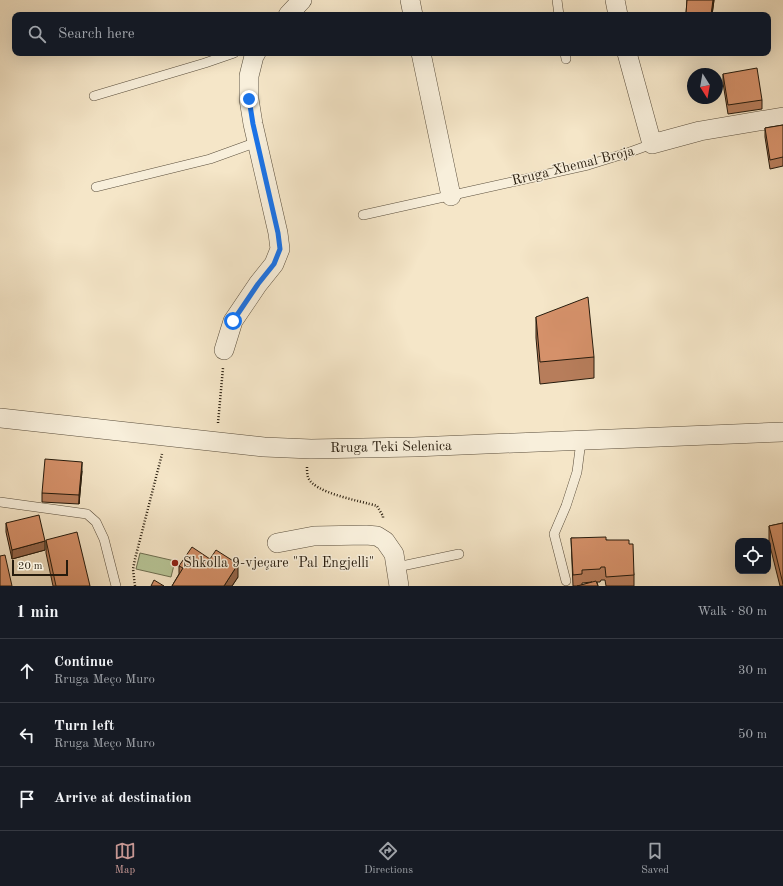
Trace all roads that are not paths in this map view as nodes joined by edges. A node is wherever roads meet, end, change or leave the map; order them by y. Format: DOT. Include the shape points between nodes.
graph roads {
  1 [pos="302,0"];
  2 [pos="410,0"];
  3 [pos="557,0"];
  4 [pos="615,0"];
  5 [pos="291,12"];
  6 [pos="412,12"];
  7 [pos="559,12"];
  8 [pos="617,12"];
  9 [pos="225,56"];
  10 [pos="252,56"];
  11 [pos="422,56"];
  12 [pos="628,56"];
  13 [pos="94,96"];
  14 [pos="783,117"];
  15 [pos="257,142"];
  16 [pos="652,144"];
  17 [pos="96,187"];
  18 [pos="451,196"];
  19 [pos="364,215"];
  20 [pos="224,350"];
  21 [pos="0,418"];
  22 [pos="783,432"];
  23 [pos="581,441"];
  24 [pos="0,502"];
  25 [pos="277,542"];
  26 [pos="459,554"];
  27 [pos="397,567"];
  28 [pos="566,581"];
  29 [pos="116,586"];
  30 [pos="399,586"];
  1 -- 5 [label="street"];
  2 -- 6 [label="street"];
  3 -- 7 [label="lane"];
  4 -- 8 [label="street"];
  9 -- 13 [label="lane"];
  10 -- 15 [label="street" via="249,99"];
  11 -- 18 [label="street"];
  12 -- 16 [label="street"];
  14 -- 16 [label="street, Rruga Xhemal Broja" via="700,131"];
  15 -- 17 [label="lane" via="210,159"];
  15 -- 20 [label="street" via="280,249 274,264 233,321"];
  16 -- 18 [label="lane, Rruga Xhemal Broja" via="588,165"];
  18 -- 19 [label="lane, Rruga Xhemal Broja"];
  21 -- 23 [label="street, Rruga Teki Selenica" via="264,447 307,449"];
  22 -- 23 [label="street, Rruga Teki Selenica"];
  23 -- 28 [label="lane" via="577,472 554,534"];
  24 -- 29 [label="lane" via="87,514 96,522 104,539"];
  25 -- 27 [label="street" via="314,536 376,536 385,541 394,554"];
  26 -- 27 [label="lane"];
  27 -- 30 [label="street"];
}
